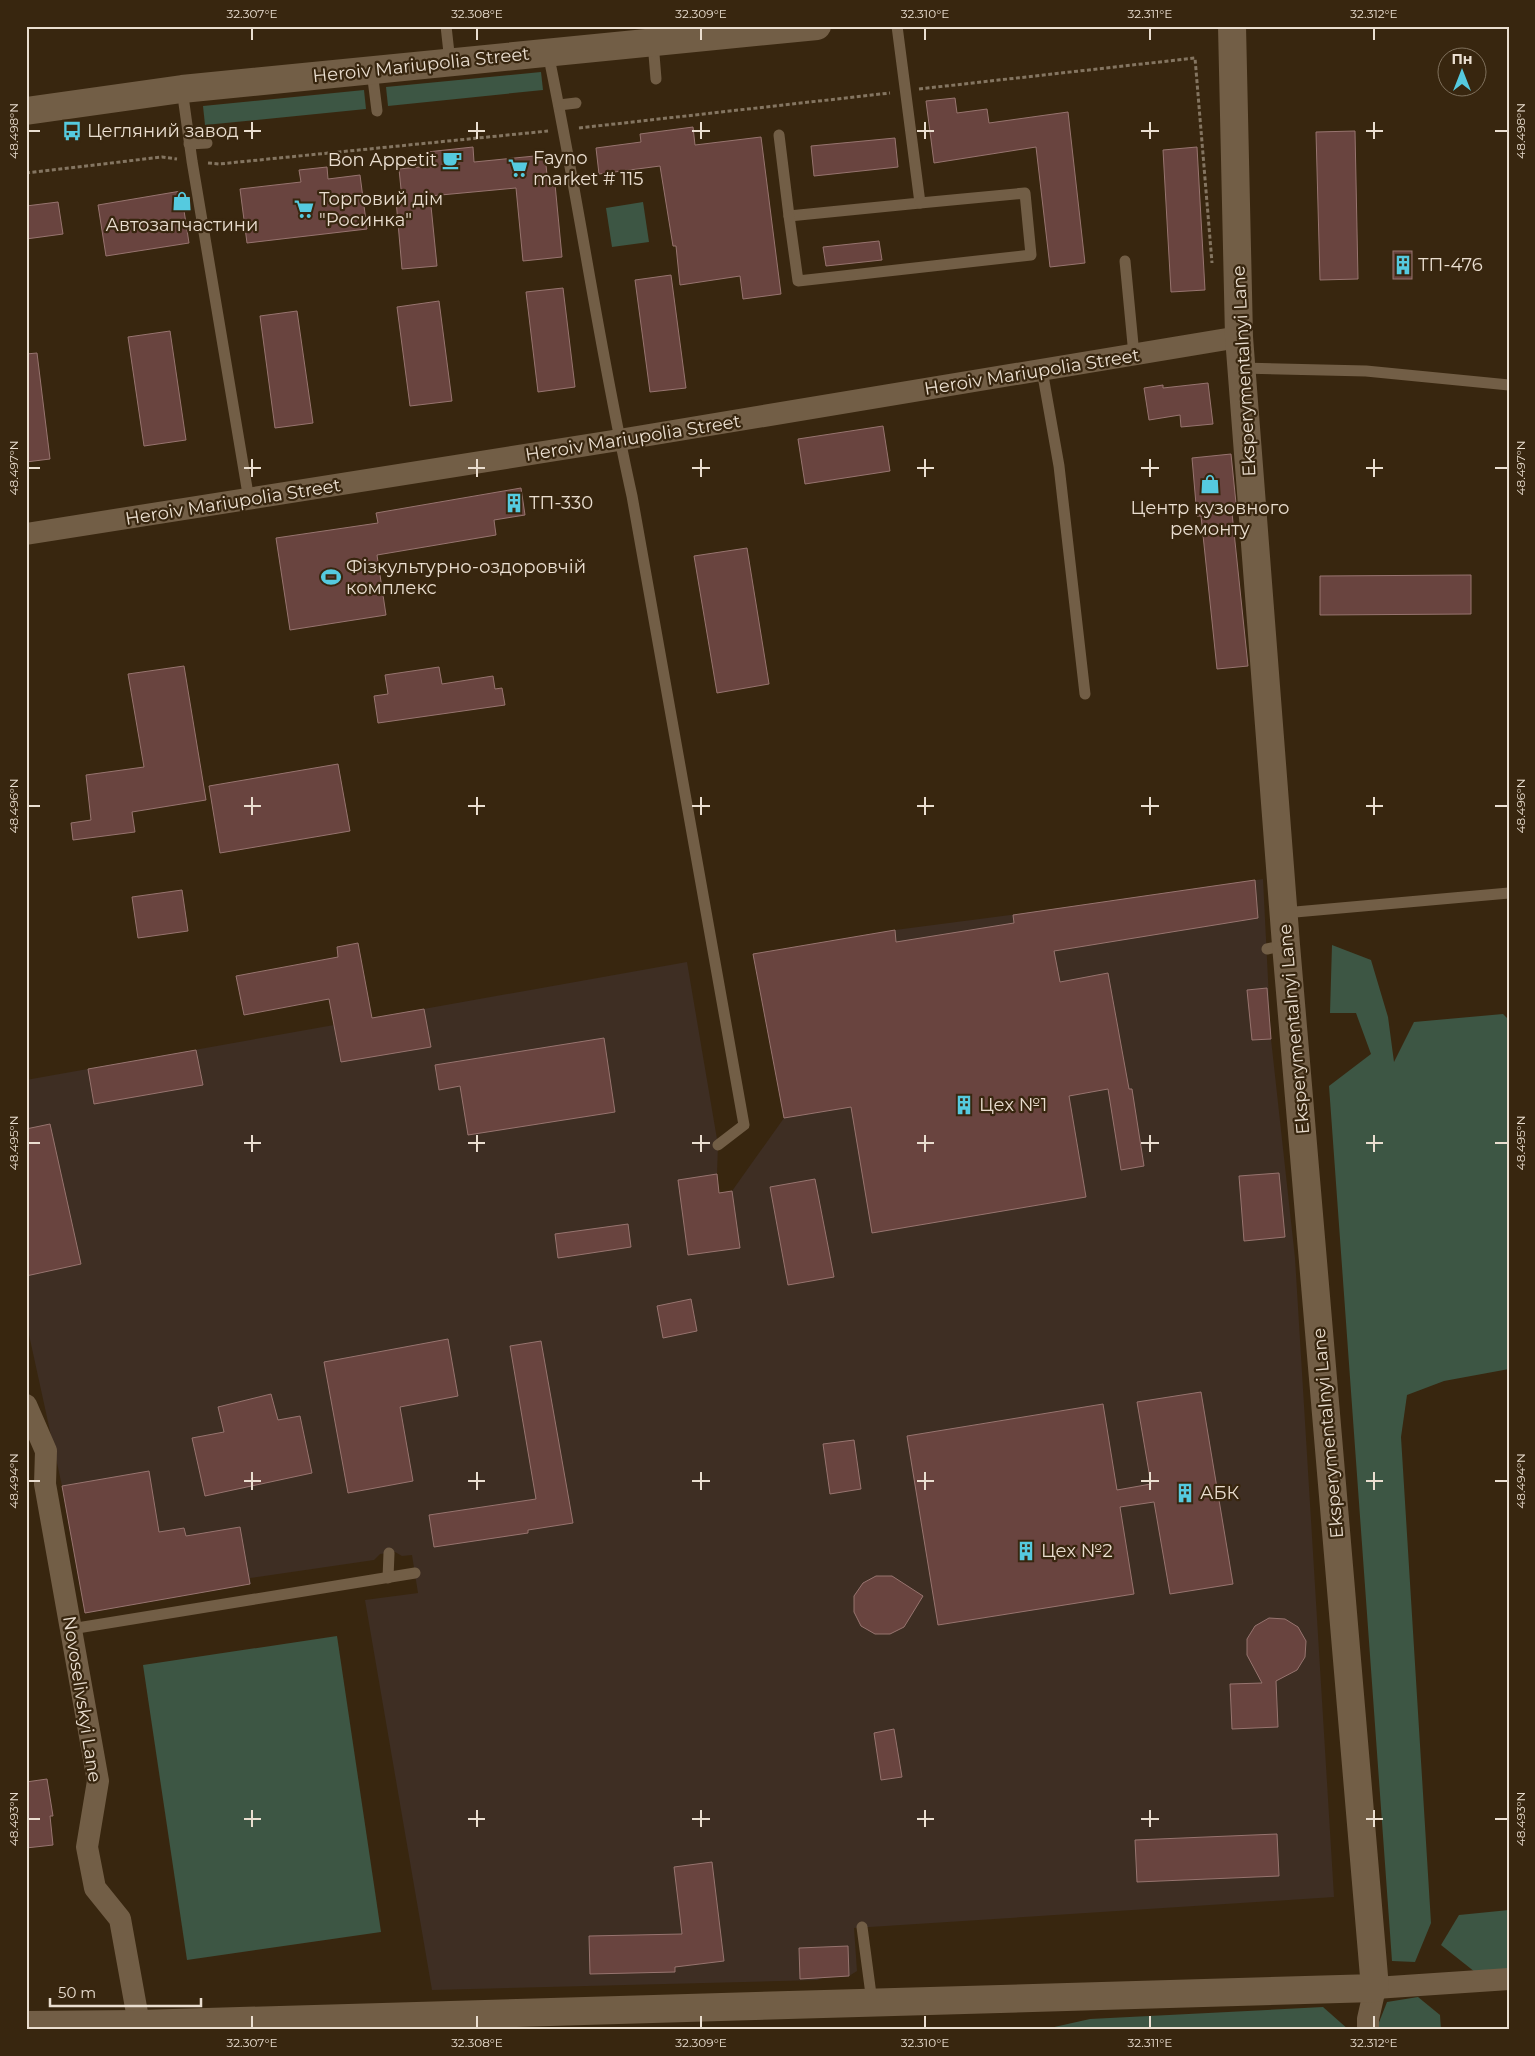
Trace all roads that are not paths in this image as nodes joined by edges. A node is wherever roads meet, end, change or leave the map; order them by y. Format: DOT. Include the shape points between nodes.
graph roads {
  1 [pos="446,26"];
  2 [pos="817,26"];
  3 [pos="897,26"];
  4 [pos="1232,26"];
  5 [pos="786,28"];
  6 [pos="653,42"];
  7 [pos="548,53"];
  8 [pos="450,62"];
  9 [pos="372,70"];
  10 [pos="656,79"];
  11 [pos="182,89"];
  12 [pos="576,103"];
  13 [pos="559,105"];
  14 [pos="26,111"];
  15 [pos="377,111"];
  16 [pos="778,135"];
  17 [pos="207,143"];
  18 [pos="189,144"];
  19 [pos="920,203"];
  20 [pos="789,216"];
  21 [pos="1125,261"];
  22 [pos="1238,337"];
  23 [pos="1134,355"];
  24 [pos="1241,368"];
  25 [pos="1042,370"];
  26 [pos="1509,384"];
  27 [pos="619,440"];
  28 [pos="249,500"];
  29 [pos="26,534"];
  30 [pos="1086,694"];
  31 [pos="1509,892"];
  32 [pos="1284,913"];
  33 [pos="718,1145"];
  34 [pos="26,1404"];
  35 [pos="36,1485"];
  36 [pos="389,1553"];
  37 [pos="415,1573"];
  38 [pos="388,1578"];
  39 [pos="72,1628"];
  40 [pos="862,1927"];
  41 [pos="1509,1979"];
  42 [pos="1375,1988"];
  43 [pos="872,2003"];
  44 [pos="139,2024"];
  45 [pos="26,2025"];
  46 [pos="1368,2030"];
  1 -- 8 [label="lane"];
  2 -- 5 [label="street, Heroiv Mariupolia Street"];
  3 -- 19 [label="lane"];
  4 -- 22 [label="street, Eksperymentalnyi Lane"];
  5 -- 6 [label="street, Heroiv Mariupolia Street"];
  6 -- 7 [label="street, Heroiv Mariupolia Street"];
  6 -- 10 [label="lane"];
  7 -- 8 [label="street, Heroiv Mariupolia Street"];
  7 -- 13 [label="lane"];
  8 -- 9 [label="street, Heroiv Mariupolia Street"];
  9 -- 11 [label="street, Heroiv Mariupolia Street"];
  9 -- 15 [label="lane"];
  11 -- 14 [label="street, Heroiv Mariupolia Street"];
  11 -- 18 [label="lane"];
  12 -- 13 [label="lane"];
  13 -- 27 [label="lane"];
  16 -- 20 [label="lane"];
  17 -- 18 [label="lane"];
  18 -- 28 [label="lane"];
  19 -- 20 [label="lane"];
  19 -- 20 [label="lane" via="1025,193 1031,255 798,280"];
  21 -- 23 [label="lane"];
  22 -- 23 [label="street, Heroiv Mariupolia Street"];
  22 -- 24 [label="street, Eksperymentalnyi Lane"];
  23 -- 25 [label="street, Heroiv Mariupolia Street"];
  24 -- 26 [label="lane" via="1366,371"];
  24 -- 32 [label="street, Eksperymentalnyi Lane"];
  25 -- 27 [label="street, Heroiv Mariupolia Street"];
  25 -- 30 [label="lane" via="1059,466"];
  27 -- 28 [label="street, Heroiv Mariupolia Street"];
  27 -- 33 [label="lane" via="744,1125"];
  28 -- 29 [label="street, Heroiv Mariupolia Street"];
  31 -- 32 [label="lane"];
  32 -- 42 [label="street, Eksperymentalnyi Lane" via="1276,947"];
  34 -- 35 [label="street, Novoselivskyi Lane" via="46,1451"];
  35 -- 39 [label="street, Novoselivskyi Lane"];
  36 -- 38 [label="lane"];
  37 -- 38 [label="lane"];
  38 -- 39 [label="lane"];
  39 -- 44 [label="street, Novoselivskyi Lane" via="98,1781 87,1847 95,1888 120,1919"];
  40 -- 43 [label="lane"];
  41 -- 42 [label="street"];
  42 -- 43 [label="street"];
  42 -- 46 [label="street, Eksperymentalnyi Lane"];
  43 -- 44 [label="street"];
  44 -- 45 [label="street"];
}
